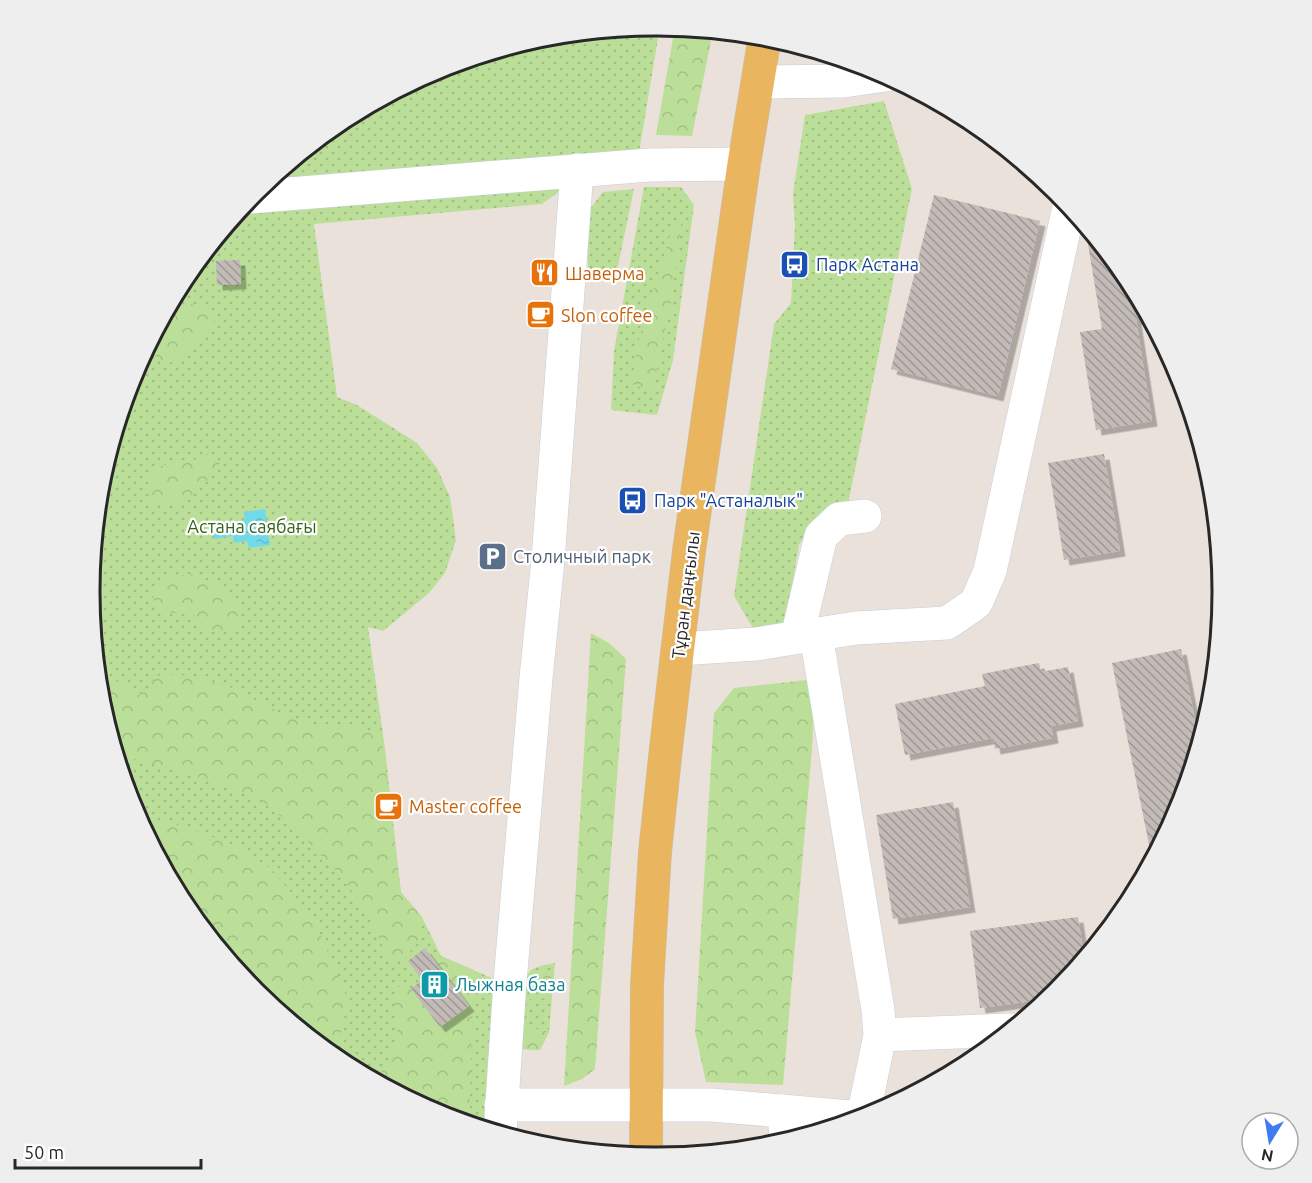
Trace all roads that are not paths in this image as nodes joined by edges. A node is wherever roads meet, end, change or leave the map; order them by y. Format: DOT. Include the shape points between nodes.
graph roads {
  1 [pos="763,47"];
  2 [pos="868,78"];
  3 [pos="758,82"];
  4 [pos="744,164"];
  5 [pos="577,170"];
  6 [pos="267,196"];
  7 [pos="1068,218"];
  8 [pos="865,516"];
  9 [pos="807,636"];
  10 [pos="679,649"];
  11 [pos="996,1031"];
  12 [pos="880,1035"];
  13 [pos="648,1106"];
  14 [pos="865,1106"];
  15 [pos="501,1119"];
  16 [pos="822,1122"];
  17 [pos="785,1126"];
  18 [pos="646,1147"];
  1 -- 3 [label="main road, Тұран даңғылы"];
  2 -- 3 [label="street"];
  3 -- 4 [label="main road, Тұран даңғылы"];
  4 -- 5 [label="street"];
  4 -- 10 [label="main road, Тұран даңғылы"];
  5 -- 6 [label="street"];
  5 -- 15 [label="street"];
  7 -- 9 [label="street" via="990,571 976,603 947,623 856,628"];
  8 -- 9 [label="street" via="839,519 821,536"];
  9 -- 10 [label="street"];
  9 -- 12 [label="street" via="877,999"];
  10 -- 13 [label="main road, Тұран даңғылы" via="656,852 647,985"];
  11 -- 12 [label="street"];
  12 -- 14 [label="street"];
  13 -- 15 [label="street"];
  13 -- 17 [label="street" via="711,1105"];
  13 -- 18 [label="main road, Тұран даңғылы"];
  16 -- 17 [label="street"];
}
